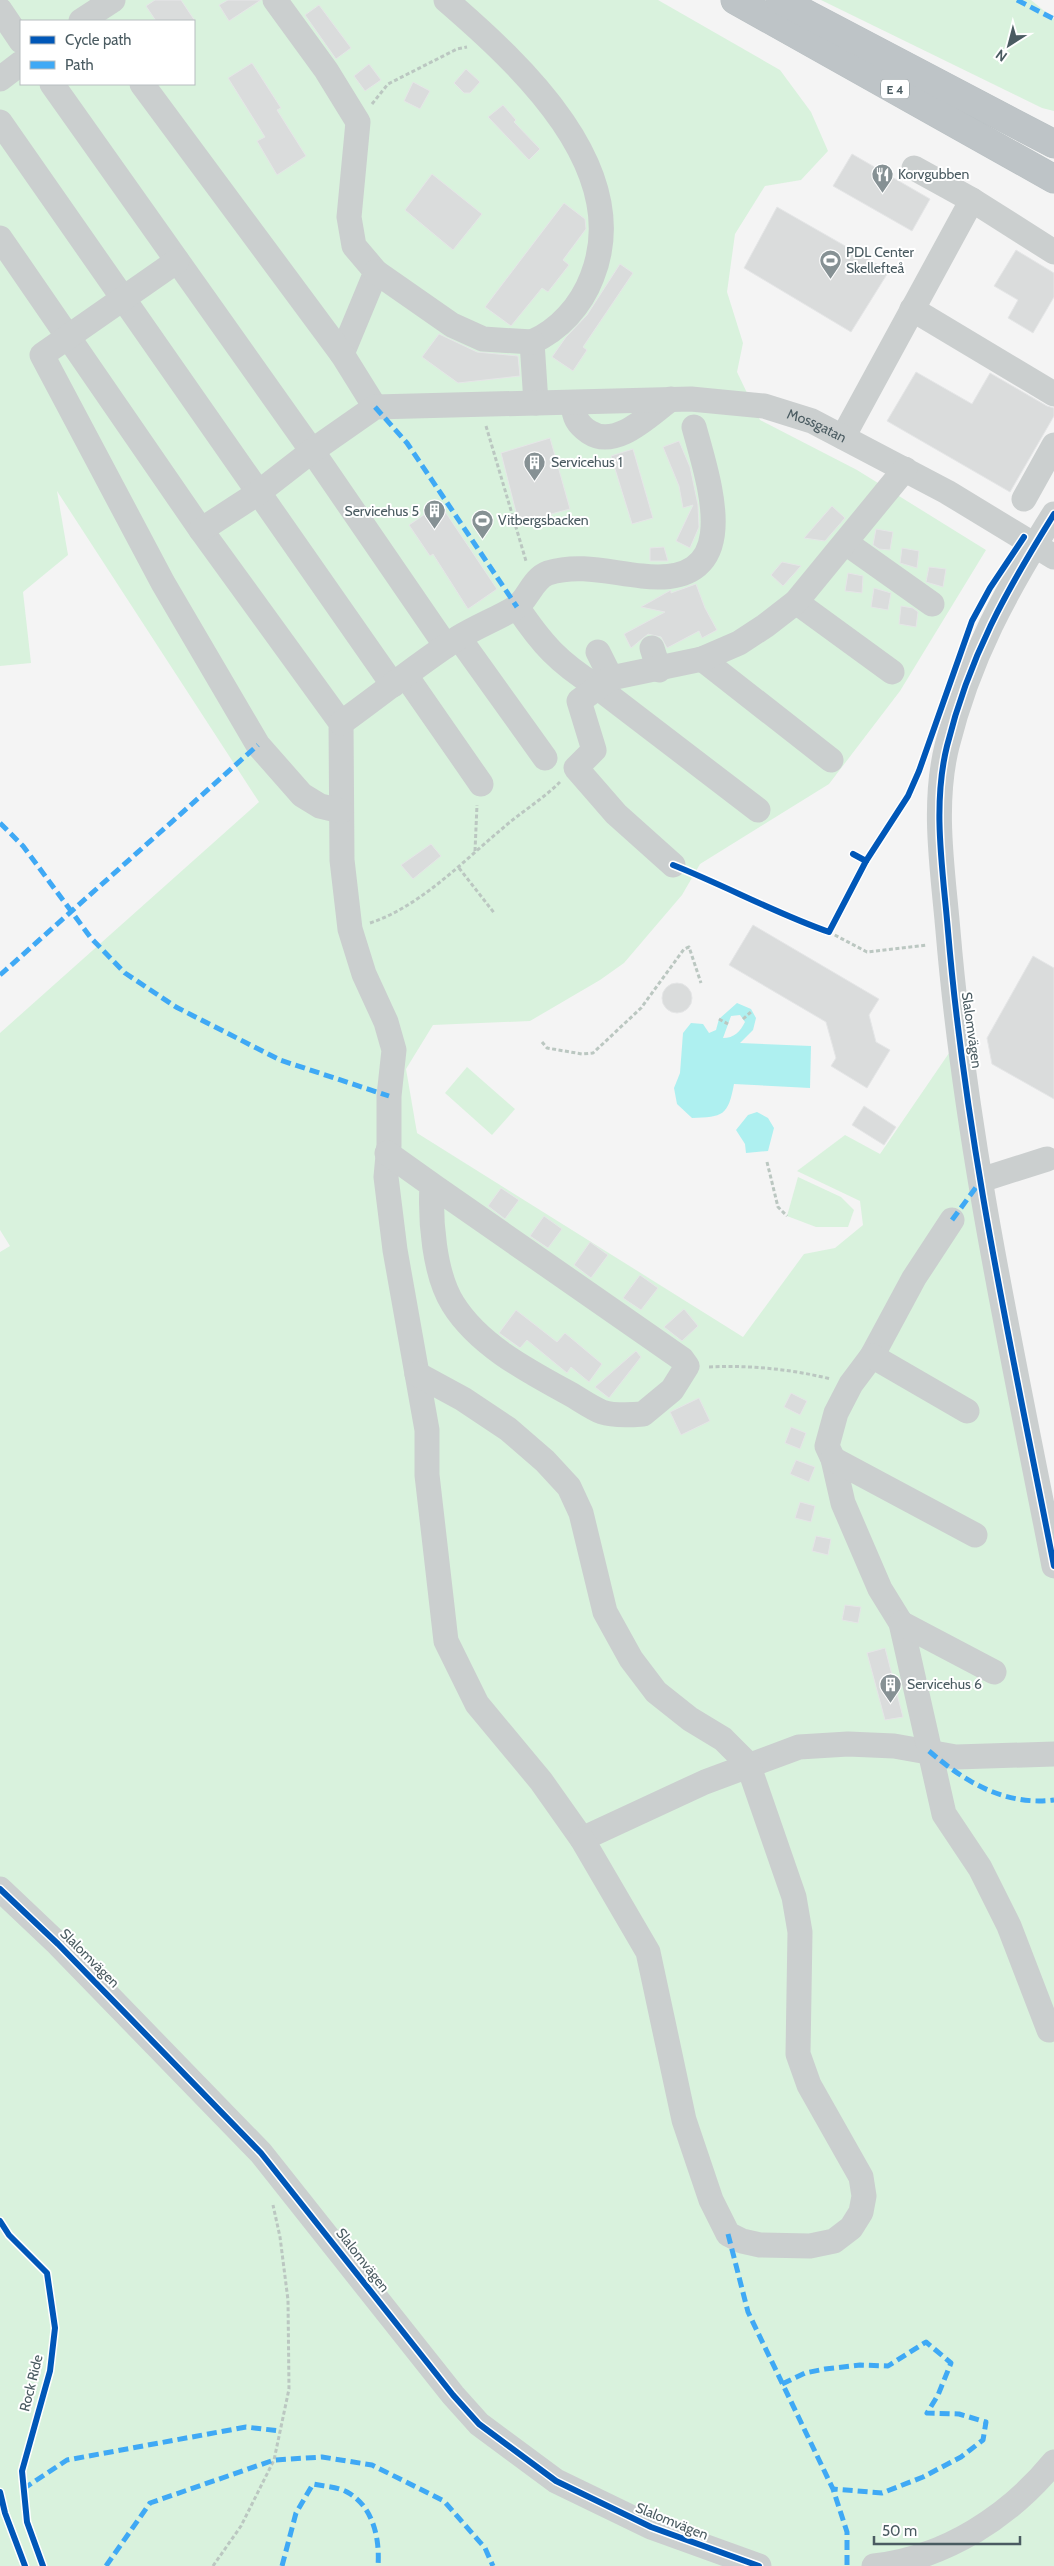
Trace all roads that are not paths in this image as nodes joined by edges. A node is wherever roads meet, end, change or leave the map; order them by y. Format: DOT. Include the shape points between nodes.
graph roads {
  1 [pos="113,0"];
  2 [pos="275,0"];
  3 [pos="446,0"];
  4 [pos="735,0"];
  5 [pos="780,0"];
  6 [pos="0,10"];
  7 [pos="87,14"];
  8 [pos="20,40"];
  9 [pos="20,65"];
  10 [pos="0,78"];
  11 [pos="53,85"];
  12 [pos="143,85"];
  13 [pos="0,122"];
  14 [pos="1054,144"];
  15 [pos="914,168"];
  16 [pos="1054,179"];
  17 [pos="972,200"];
  18 [pos="0,238"];
  19 [pos="1054,252"];
  20 [pos="177,261"];
  21 [pos="376,272"];
  22 [pos="123,298"];
  23 [pos="912,309"];
  24 [pos="69,336"];
  25 [pos="532,342"];
  26 [pos="342,354"];
  27 [pos="1054,394"];
  28 [pos="671,399"];
  29 [pos="542,403"];
  30 [pos="573,403"];
  31 [pos="375,407"];
  32 [pos="694,427"];
  33 [pos="843,437"];
  34 [pos="1054,446"];
  35 [pos="312,451"];
  36 [pos="905,469"];
  37 [pos="258,492"];
  38 [pos="1024,500"];
  39 [pos="1054,514"];
  40 [pos="201,530"];
  41 [pos="846,543"];
  42 [pos="1045,551"];
  43 [pos="796,602"];
  44 [pos="932,604"];
  45 [pos="517,607"];
  46 [pos="452,642"];
  47 [pos="598,652"];
  48 [pos="702,659"];
  49 [pos="892,672"];
  50 [pos="400,680"];
  51 [pos="603,682"];
  52 [pos="341,723"];
  53 [pos="545,758"];
  54 [pos="831,760"];
  55 [pos="481,784"];
  56 [pos="758,810"];
  57 [pos="341,811"];
  58 [pos="673,865"];
  59 [pos="387,1153"];
  60 [pos="1047,1159"];
  61 [pos="981,1180"];
  62 [pos="432,1185"];
  63 [pos="952,1220"];
  64 [pos="872,1356"];
  65 [pos="417,1374"];
  66 [pos="967,1411"];
  67 [pos="833,1459"];
  68 [pos="975,1535"];
  69 [pos="1054,1566"];
  70 [pos="901,1623"];
  71 [pos="994,1672"];
  72 [pos="929,1751"];
  73 [pos="1054,1754"];
  74 [pos="748,1764"];
  75 [pos="582,1839"];
  76 [pos="0,1889"];
  77 [pos="1049,2030"];
  78 [pos="1054,2462"];
  79 [pos="759,2566"];
  80 [pos="874,2566"];
  81 [pos="878,2566"];
  1 -- 7 [label="street"];
  2 -- 21 [label="street" via="326,70 358,122 349,216 354,246"];
  3 -- 25 [label="street" via="495,43 532,84 579,147 593,175 601,207 598,262 588,288 571,313 550,334"];
  4 -- 16 [label="highway, E 4"];
  5 -- 14 [label="highway, E 4"];
  6 -- 8 [label="street"];
  9 -- 10 [label="street"];
  11 -- 20 [label="street"];
  12 -- 26 [label="street"];
  13 -- 22 [label="street"];
  15 -- 17 [label="street"];
  17 -- 19 [label="street"];
  17 -- 23 [label="street"];
  18 -- 24 [label="street"];
  20 -- 22 [label="street"];
  20 -- 35 [label="street"];
  21 -- 25 [label="street" via="452,325 483,339"];
  21 -- 26 [label="street"];
  22 -- 24 [label="street"];
  22 -- 37 [label="street"];
  23 -- 27 [label="street"];
  23 -- 33 [label="street"];
  24 -- 40 [label="street"];
  24 -- 57 [label="street" via="42,355 163,583 258,745 302,795 320,806"];
  25 -- 29 [label="street"];
  26 -- 31 [label="street"];
  28 -- 30 [label="street, Mossgatan"];
  28 -- 30 [label="street" via="626,432 610,438 593,435 580,426 574,416"];
  28 -- 33 [label="street, Mossgatan" via="764,406 812,421"];
  29 -- 30 [label="street, Mossgatan"];
  29 -- 31 [label="street, Mossgatan"];
  31 -- 35 [label="street"];
  32 -- 45 [label="street" via="714,502 714,535 706,556 693,570 668,578 591,568 547,574 535,582"];
  33 -- 36 [label="street, Mossgatan"];
  34 -- 38 [label="street"];
  35 -- 37 [label="street"];
  35 -- 46 [label="street"];
  36 -- 41 [label="street"];
  36 -- 42 [label="street, Mossgatan"];
  37 -- 40 [label="street"];
  37 -- 50 [label="street"];
  39 -- 42 [label="street, Slalomvägen"];
  40 -- 52 [label="street"];
  41 -- 43 [label="street"];
  41 -- 44 [label="street"];
  42 -- 61 [label="street, Slalomvägen" via="994,615 975,659 946,747 940,796 949,942"];
  43 -- 48 [label="street" via="739,643"];
  43 -- 49 [label="street"];
  45 -- 46 [label="street"];
  45 -- 51 [label="street" via="546,647 572,671"];
  46 -- 50 [label="street"];
  46 -- 53 [label="street"];
  47 -- 51 [label="street"];
  48 -- 51 [label="street" via="656,659"];
  48 -- 54 [label="street"];
  50 -- 52 [label="street"];
  50 -- 55 [label="street"];
  51 -- 56 [label="street"];
  51 -- 58 [label="street" via="579,701 594,750 576,768 616,814"];
  52 -- 57 [label="street"];
  57 -- 59 [label="street" via="342,860 350,929 394,1050"];
  59 -- 62 [label="street"];
  59 -- 65 [label="street" via="390,1214"];
  60 -- 61 [label="street"];
  61 -- 69 [label="street, Slalomvägen"];
  62 -- 62 [label="street" via="430,1207 437,1259 452,1303 469,1324 504,1354 603,1412 644,1414 672,1390 688,1366 682,1359"];
  63 -- 64 [label="street" via="914,1278"];
  64 -- 66 [label="street"];
  64 -- 67 [label="street" via="851,1384 836,1413 827,1446"];
  65 -- 74 [label="street" via="508,1429 569,1487 581,1513 605,1612 631,1660 656,1692 690,1719 723,1739"];
  65 -- 75 [label="street" via="427,1430 427,1475 446,1641 477,1704 541,1781"];
  67 -- 68 [label="street"];
  67 -- 70 [label="street" via="843,1503 880,1589"];
  70 -- 71 [label="street"];
  70 -- 72 [label="street"];
  72 -- 73 [label="street" via="956,1757"];
  72 -- 74 [label="street" via="848,1744 799,1747"];
  72 -- 77 [label="street" via="944,1814 980,1868 1009,1926"];
  74 -- 75 [label="street"];
  74 -- 75 [label="street" via="794,1897 800,1932 798,2054 809,2086 861,2178 864,2196 861,2212 851,2228 834,2241 810,2246 760,2245 728,2234 711,2200 684,2120 648,1952"];
  76 -- 79 [label="street, Slalomvägen" via="85,1970 261,2153 479,2424 556,2481 607,2507 651,2527"];
  78 -- 81 [label="street" via="994,2519 965,2538 927,2554"];
  80 -- 81 [label="street"];
}
